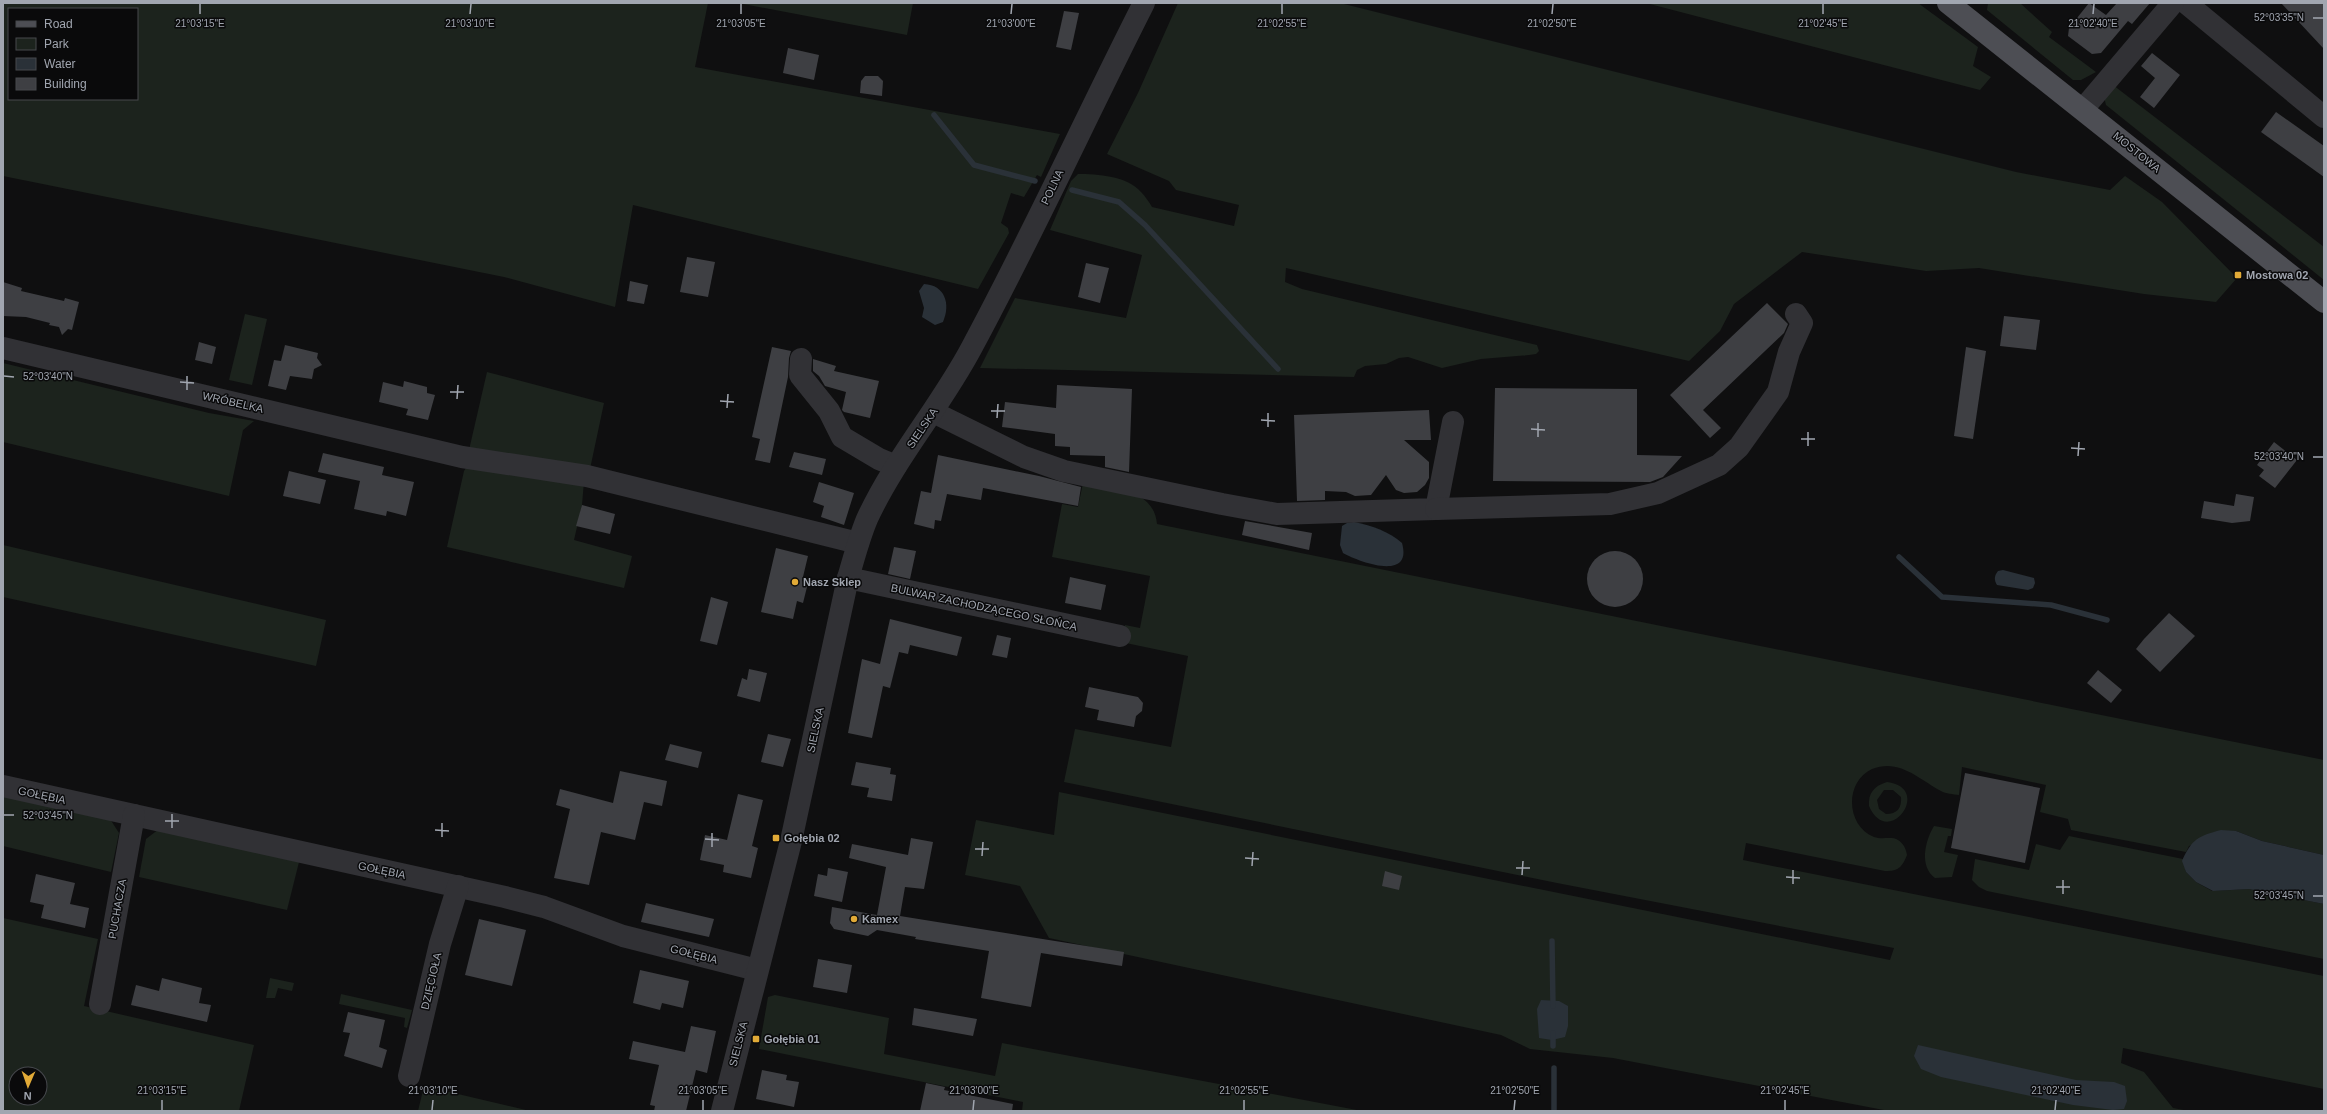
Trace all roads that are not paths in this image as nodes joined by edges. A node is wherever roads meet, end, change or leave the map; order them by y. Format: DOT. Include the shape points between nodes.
graph roads {
  1 [pos="1144,3"];
  2 [pos="1948,3"];
  3 [pos="2173,3"];
  4 [pos="2186,3"];
  5 [pos="2083,109"];
  6 [pos="2324,116"];
  7 [pos="2324,302"];
  8 [pos="1796,314"];
  9 [pos="3,348"];
  10 [pos="801,359"];
  11 [pos="960,370"];
  12 [pos="933,412"];
  13 [pos="1453,422"];
  14 [pos="896,466"];
  15 [pos="1436,509"];
  16 [pos="858,543"];
  17 [pos="848,578"];
  18 [pos="1120,636"];
  19 [pos="3,786"];
  20 [pos="134,815"];
  21 [pos="458,886"];
  22 [pos="757,970"];
  23 [pos="100,1004"];
  24 [pos="409,1076"];
  25 [pos="722,1111"];
  1 -- 11 [label="street, POLNA"];
  2 -- 5 [label="main road, MOSTOWA"];
  3 -- 5 [label="street"];
  4 -- 6 [label="street"];
  5 -- 7 [label="main road, MOSTOWA"];
  8 -- 15 [label="street" via="1802,323 1789,352 1778,392 1739,447 1719,465 1658,493 1610,504"];
  9 -- 16 [label="street, WRÓBELKA" via="462,457 587,476"];
  10 -- 14 [label="street" via="800,375 829,411 842,437 884,462"];
  11 -- 12 [label="street, SIELSKA"];
  12 -- 14 [label="street, SIELSKA"];
  12 -- 15 [label="street" via="1024,457 1064,471 1222,504 1277,514"];
  13 -- 15 [label="street"];
  14 -- 16 [label="street, SIELSKA" via="868,518"];
  16 -- 17 [label="street, SIELSKA"];
  17 -- 18 [label="street, BULWAR ZACHODZĄCEGO SŁOŃCA"];
  17 -- 22 [label="street, SIELSKA" via="791,841"];
  19 -- 20 [label="street, GOŁĘBIA"];
  20 -- 21 [label="street, GOŁĘBIA"];
  20 -- 23 [label="street, PUCHACZA"];
  21 -- 22 [label="street, GOŁĘBIA" via="544,908 623,936"];
  21 -- 24 [label="street, DZIĘCIOŁA" via="440,944"];
  22 -- 25 [label="street, SIELSKA"];
}
